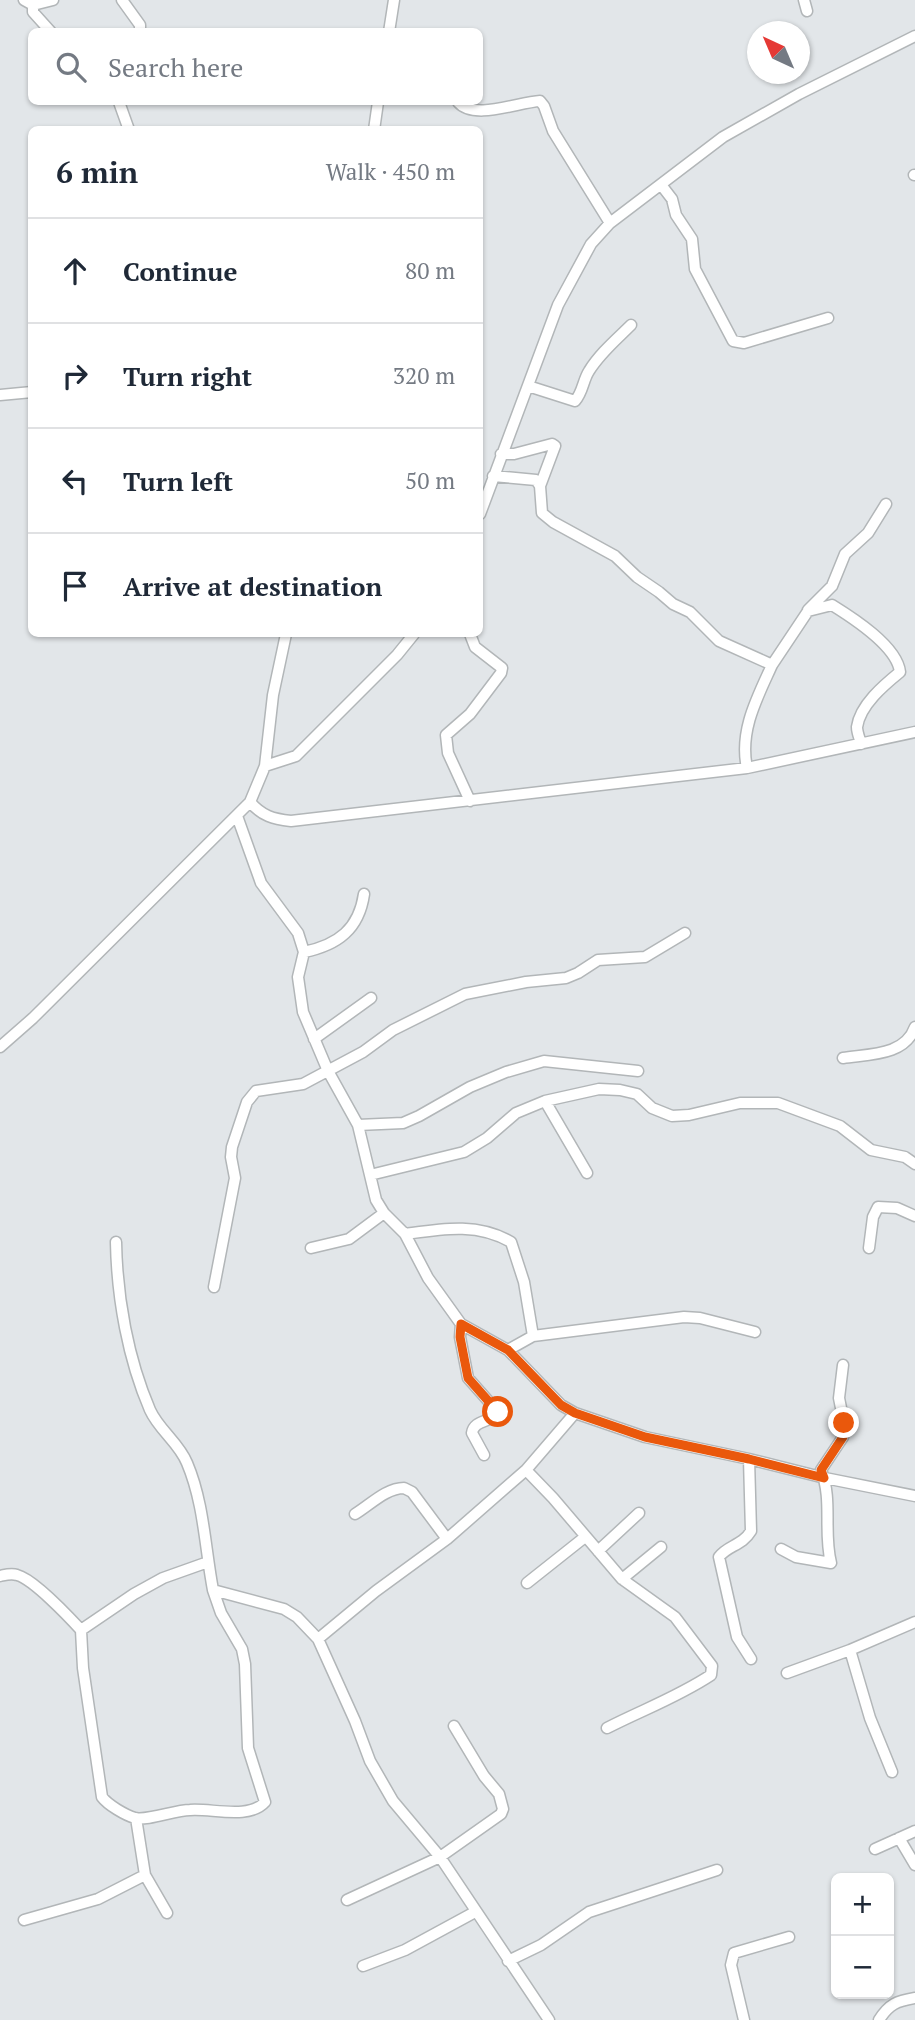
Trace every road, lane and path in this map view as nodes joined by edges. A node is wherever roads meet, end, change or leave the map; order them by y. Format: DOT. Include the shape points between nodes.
graph roads {
  1 [pos="53,0"];
  2 [pos="121,0"];
  3 [pos="394,0"];
  4 [pos="804,0"];
  5 [pos="29,3"];
  6 [pos="807,11"];
  7 [pos="47,28"];
  8 [pos="140,28"];
  9 [pos="390,28"];
  10 [pos="915,36"];
  11 [pos="120,105"];
  12 [pos="378,105"];
  13 [pos="460,105"];
  14 [pos="128,126"];
  15 [pos="375,126"];
  16 [pos="662,186"];
  17 [pos="610,223"];
  18 [pos="828,318"];
  19 [pos="631,325"];
  20 [pos="528,386"];
  21 [pos="28,393"];
  22 [pos="0,395"];
  23 [pos="501,454"];
  24 [pos="493,476"];
  25 [pos="540,486"];
  26 [pos="886,504"];
  27 [pos="483,505"];
  28 [pos="808,611"];
  29 [pos="285,637"];
  30 [pos="412,637"];
  31 [pos="471,637"];
  32 [pos="772,665"];
  33 [pos="915,732"];
  34 [pos="861,744"];
  35 [pos="265,766"];
  36 [pos="747,768"];
  37 [pos="470,801"];
  38 [pos="250,802"];
  39 [pos="237,816"];
  40 [pos="364,894"];
  41 [pos="685,933"];
  42 [pos="304,952"];
  43 [pos="371,998"];
  44 [pos="915,1027"];
  45 [pos="314,1039"];
  46 [pos="0,1048"];
  47 [pos="843,1058"];
  48 [pos="638,1070"];
  49 [pos="328,1071"];
  50 [pos="545,1101"];
  51 [pos="358,1125"];
  52 [pos="915,1164"];
  53 [pos="587,1173"];
  54 [pos="370,1175"];
  55 [pos="384,1213"];
  56 [pos="915,1216"];
  57 [pos="405,1234"];
  58 [pos="116,1242"];
  59 [pos="311,1248"];
  60 [pos="869,1248"];
  61 [pos="214,1287"];
  62 [pos="461,1324"];
  63 [pos="755,1332"];
  64 [pos="533,1336"];
  65 [pos="508,1350"];
  66 [pos="843,1365"];
  67 [pos="575,1413"];
  68 [pos="484,1455"];
  69 [pos="749,1459"];
  70 [pos="526,1470"];
  71 [pos="824,1478"];
  72 [pos="915,1496"];
  73 [pos="639,1513"];
  74 [pos="355,1514"];
  75 [pos="585,1537"];
  76 [pos="447,1539"];
  77 [pos="661,1547"];
  78 [pos="782,1549"];
  79 [pos="598,1551"];
  80 [pos="208,1562"];
  81 [pos="0,1576"];
  82 [pos="622,1579"];
  83 [pos="527,1583"];
  84 [pos="214,1590"];
  85 [pos="915,1622"];
  86 [pos="82,1630"];
  87 [pos="318,1639"];
  88 [pos="850,1650"];
  89 [pos="751,1658"];
  90 [pos="788,1673"];
  91 [pos="454,1726"];
  92 [pos="607,1728"];
  93 [pos="892,1772"];
  94 [pos="136,1818"];
  95 [pos="915,1831"];
  96 [pos="899,1838"];
  97 [pos="875,1849"];
  98 [pos="440,1857"];
  99 [pos="915,1865"];
  100 [pos="717,1871"];
  101 [pos="145,1875"];
  102 [pos="347,1900"];
  103 [pos="475,1912"];
  104 [pos="167,1913"];
  105 [pos="24,1920"];
  106 [pos="789,1937"];
  107 [pos="508,1961"];
  108 [pos="363,1966"];
  109 [pos="915,1998"];
  110 [pos="549,2020"];
  111 [pos="744,2020"];
  112 [pos="880,2020"];
  1 -- 5 [label="street"];
  2 -- 8 [label="street"];
  3 -- 9 [label="street"];
  4 -- 6 [label="street"];
  5 -- 7 [label="street"];
  10 -- 16 [label="street" via="723,137"];
  11 -- 14 [label="street"];
  12 -- 15 [label="street"];
  13 -- 17 [label="street" via="473,110 540,101 553,131"];
  16 -- 17 [label="street"];
  16 -- 18 [label="street" via="692,239 695,269 733,341 744,343"];
  17 -- 20 [label="street" via="591,244 564,292"];
  19 -- 20 [label="street" via="587,372 575,401"];
  20 -- 23 [label="street"];
  21 -- 22 [label="street"];
  23 -- 24 [label="street"];
  23 -- 25 [label="street" via="555,446"];
  24 -- 25 [label="street" via="532,478"];
  24 -- 27 [label="street"];
  25 -- 32 [label="street" via="542,513 553,522 615,556 673,604 690,612 719,641"];
  26 -- 28 [label="street" via="868,533 845,554 832,586"];
  28 -- 32 [label="street"];
  28 -- 34 [label="street" via="832,605 886,647 898,662 900,672 860,717"];
  29 -- 35 [label="street"];
  30 -- 35 [label="street" via="296,756"];
  31 -- 37 [label="street" via="475,647 502,668 470,713 446,735 448,753"];
  32 -- 36 [label="street" via="752,707"];
  33 -- 34 [label="street"];
  34 -- 36 [label="street"];
  35 -- 38 [label="street"];
  36 -- 37 [label="street"];
  37 -- 38 [label="street" via="291,821 273,819"];
  38 -- 39 [label="street"];
  39 -- 42 [label="street" via="261,883 298,933"];
  39 -- 46 [label="street"];
  40 -- 42 [label="street" via="361,911 349,930 334,942"];
  41 -- 49 [label="street" via="645,957 598,960 566,978 465,994 393,1030"];
  42 -- 45 [label="street" via="298,977 303,1012"];
  43 -- 45 [label="street"];
  44 -- 47 [label="street" via="909,1040 895,1050"];
  45 -- 49 [label="street"];
  48 -- 51 [label="street" via="544,1060 470,1087 403,1123"];
  49 -- 51 [label="street"];
  49 -- 61 [label="street" via="296,1087 256,1091 247,1102 232,1146 235,1178"];
  50 -- 52 [label="street" via="599,1089 620,1090 637,1094 652,1108 672,1116 740,1103 778,1103 840,1126 870,1150 905,1157"];
  50 -- 53 [label="street"];
  50 -- 54 [label="street" via="516,1114 464,1152"];
  51 -- 54 [label="street"];
  54 -- 55 [label="street"];
  55 -- 57 [label="street"];
  55 -- 59 [label="street" via="349,1239"];
  56 -- 60 [label="street" via="897,1208 878,1207"];
  57 -- 62 [label="street" via="428,1278"];
  57 -- 64 [label="street" via="459,1227 511,1242 524,1282"];
  58 -- 80 [label="street" via="131,1355 151,1413 188,1464"];
  62 -- 65 [label="street"];
  62 -- 68 [label="street" via="468,1378 498,1412 472,1429"];
  63 -- 64 [label="street" via="684,1317"];
  64 -- 65 [label="street"];
  65 -- 67 [label="street" via="561,1405"];
  66 -- 71 [label="street" via="839,1398 843,1437 821,1470"];
  67 -- 69 [label="street" via="645,1437"];
  67 -- 70 [label="street"];
  69 -- 71 [label="street"];
  69 -- 89 [label="street" via="751,1531 745,1541 719,1557 737,1637"];
  70 -- 75 [label="street"];
  70 -- 76 [label="street"];
  71 -- 72 [label="street"];
  71 -- 78 [label="street" via="831,1563 796,1558"];
  73 -- 79 [label="street"];
  74 -- 76 [label="street" via="386,1492 404,1488 412,1492"];
  75 -- 79 [label="street"];
  75 -- 83 [label="street"];
  76 -- 87 [label="street"];
  77 -- 82 [label="street"];
  79 -- 82 [label="street"];
  80 -- 84 [label="street"];
  80 -- 86 [label="street" via="163,1578"];
  81 -- 86 [label="street" via="22,1577"];
  82 -- 92 [label="street" via="675,1618 713,1671 673,1698"];
  84 -- 87 [label="street" via="284,1609"];
  84 -- 94 [label="street" via="246,1664 248,1748 265,1802 242,1811 191,1810"];
  85 -- 88 [label="street"];
  86 -- 94 [label="street" via="102,1797"];
  87 -- 98 [label="street" via="370,1760 393,1801"];
  88 -- 90 [label="street"];
  88 -- 93 [label="street"];
  91 -- 98 [label="street" via="499,1794 503,1809"];
  94 -- 101 [label="street"];
  95 -- 96 [label="street"];
  96 -- 97 [label="street"];
  96 -- 99 [label="street"];
  98 -- 102 [label="street"];
  98 -- 103 [label="street"];
  100 -- 107 [label="street" via="589,1912"];
  101 -- 104 [label="street"];
  101 -- 105 [label="street" via="98,1899"];
  103 -- 107 [label="street"];
  103 -- 108 [label="street" via="405,1950"];
  106 -- 111 [label="street" via="734,1953 731,1965"];
  107 -- 110 [label="street"];
  109 -- 112 [label="street" via="893,2003"];
}
